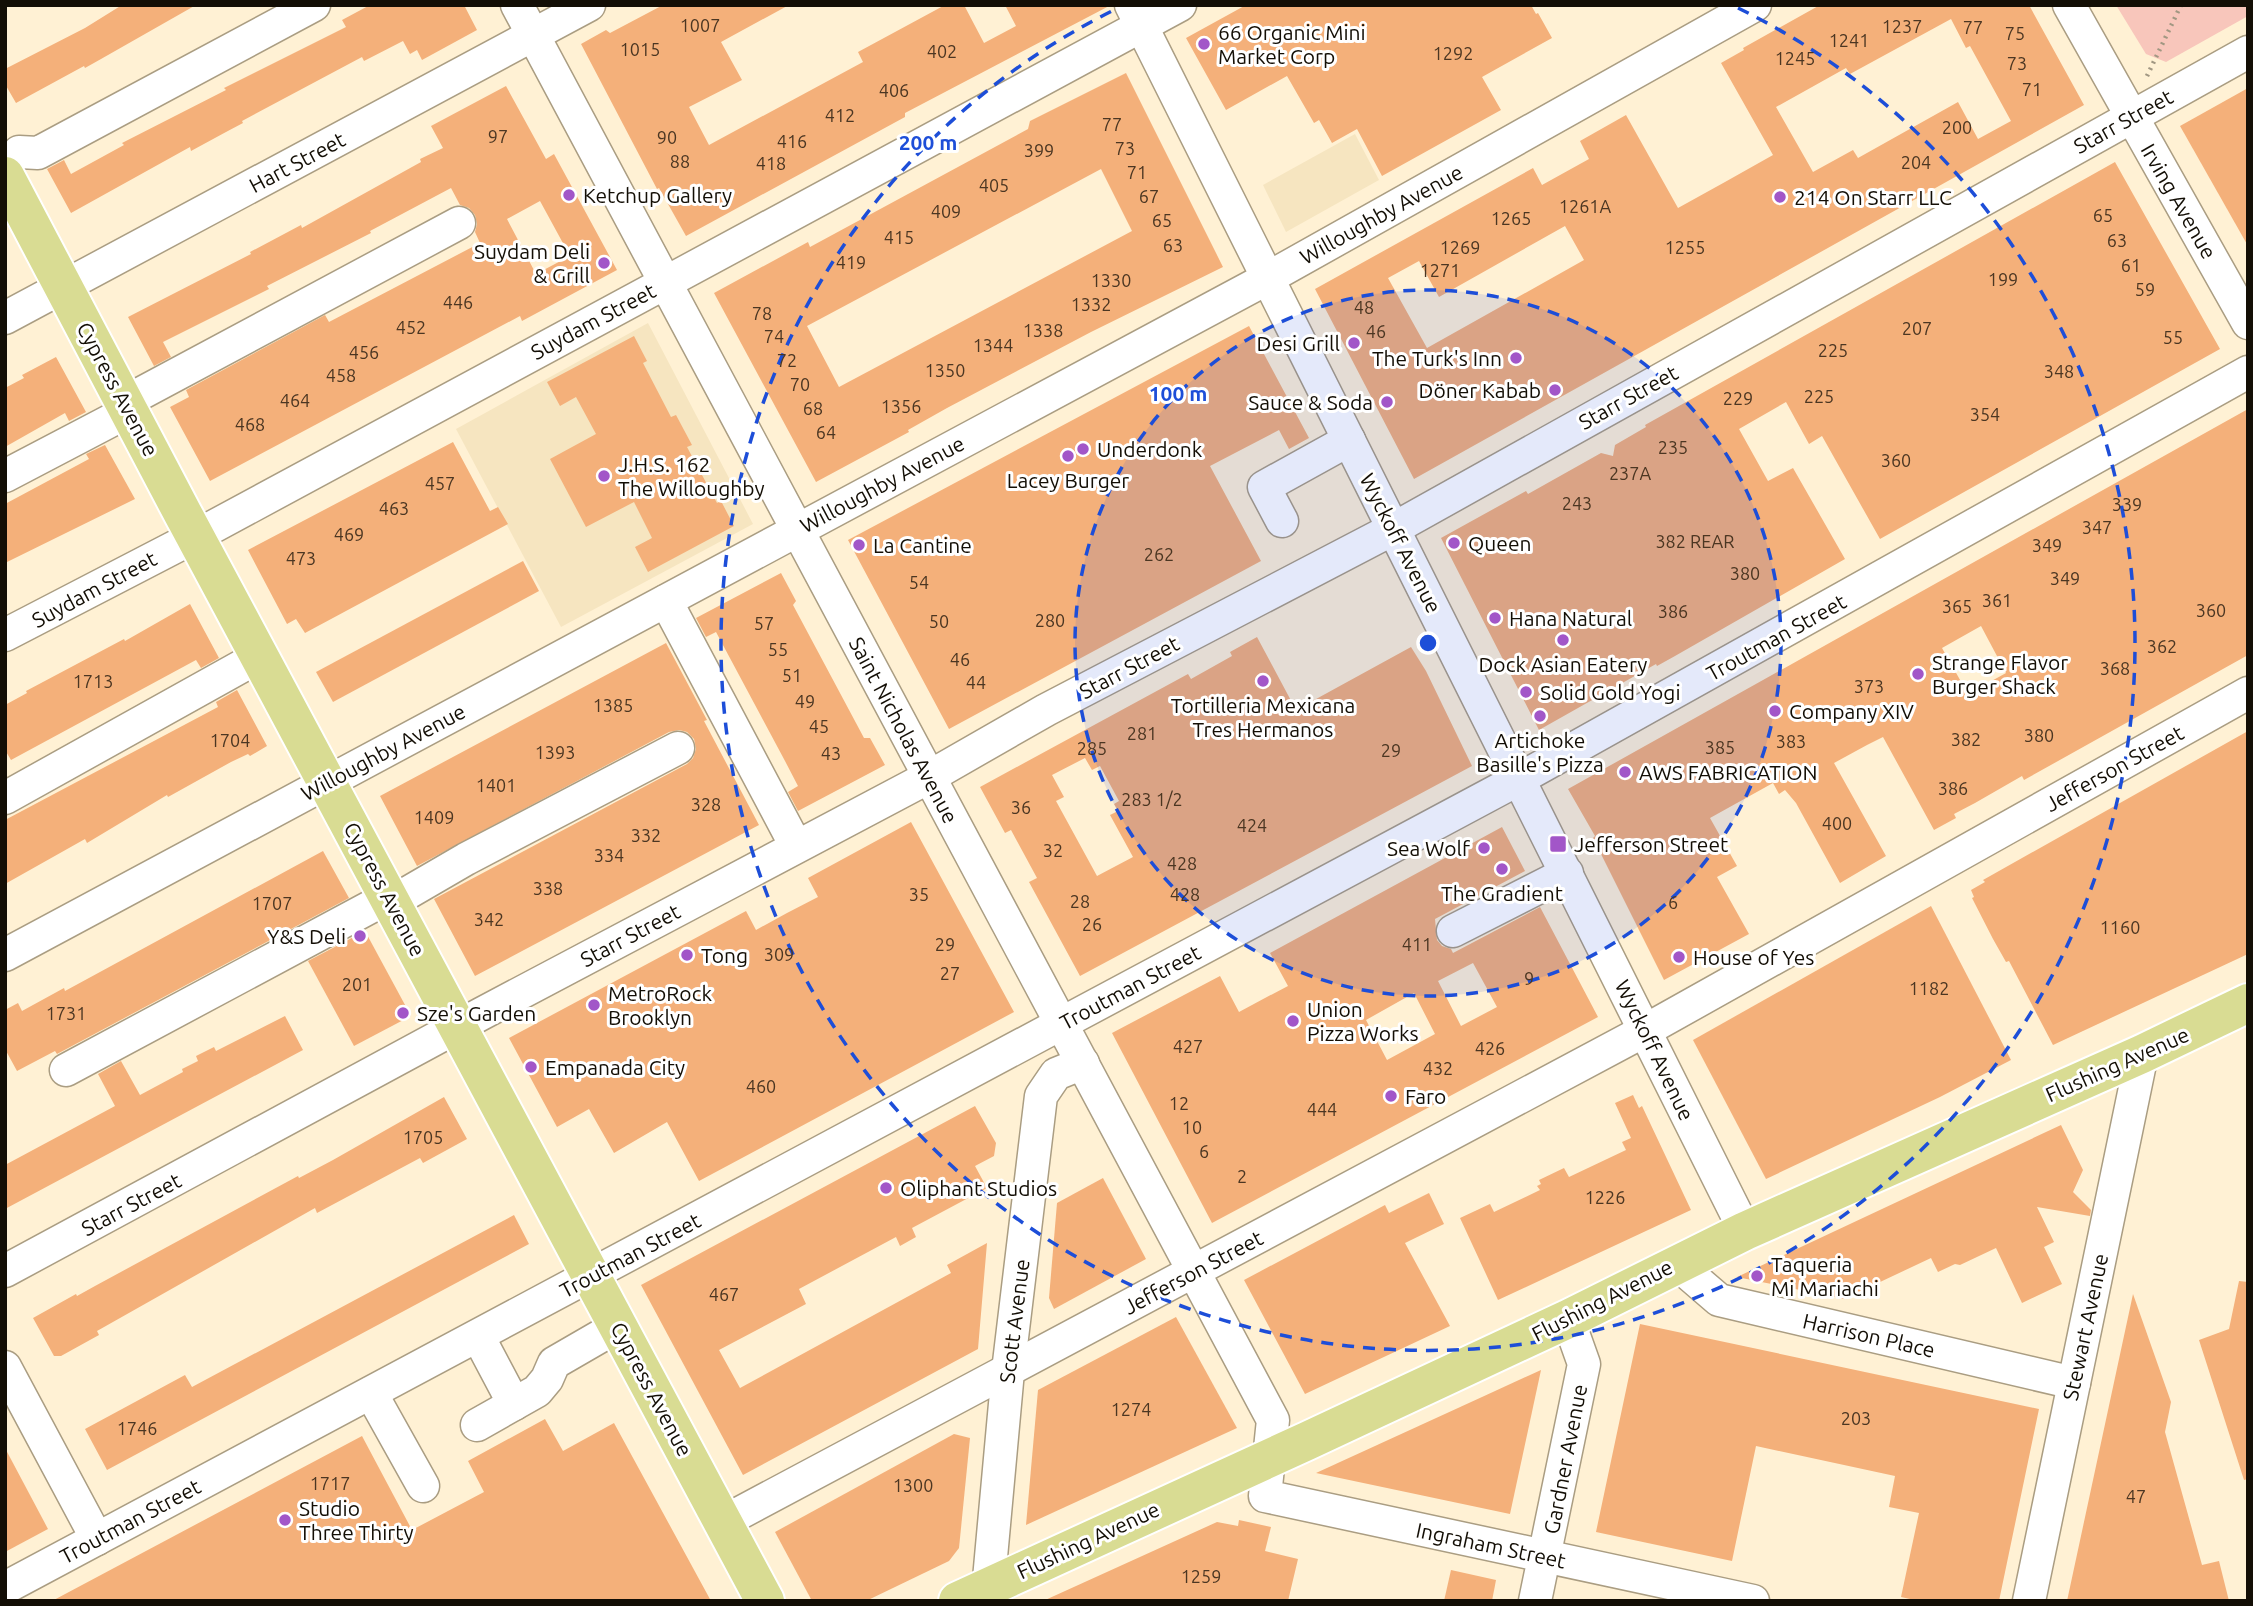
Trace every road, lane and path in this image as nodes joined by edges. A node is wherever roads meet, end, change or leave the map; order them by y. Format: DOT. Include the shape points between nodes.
graph roads {
  1 [pos="274,5"];
  2 [pos="314,5"];
  3 [pos="517,5"];
  4 [pos="589,5"];
  5 [pos="1180,5"];
  6 [pos="1755,5"];
  7 [pos="2069,5"];
  8 [pos="2181,5"];
  9 [pos="1137,16"];
  10 [pos="533,35"];
  11 [pos="2248,52"];
  12 [pos="2145,80"];
  13 [pos="2131,117"];
  14 [pos="10,163"];
  15 [pos="459,223"];
  16 [pos="1268,278"];
  17 [pos="665,282"];
  18 [pos="64,287"];
  19 [pos="5,318"];
  20 [pos="2248,323"];
  21 [pos="2248,372"];
  22 [pos="127,407"];
  23 [pos="1349,440"];
  24 [pos="5,476"];
  25 [pos="1282,521"];
  26 [pos="1393,528"];
  27 [pos="797,530"];
  28 [pos="196,536"];
  29 [pos="666,601"];
  30 [pos="5,635"];
  31 [pos="260,656"];
  32 [pos="2248,693"];
  33 [pos="678,748"];
  34 [pos="929,777"];
  35 [pos="1519,779"];
  36 [pos="327,782"];
  37 [pos="5,798"];
  38 [pos="796,846"];
  39 [pos="1567,873"];
  40 [pos="391,899"];
  41 [pos="1453,932"];
  42 [pos="5,955"];
  43 [pos="2248,1003"];
  44 [pos="1062,1024"];
  45 [pos="458,1026"];
  46 [pos="1646,1030"];
  47 [pos="2142,1054"];
  48 [pos="1083,1063"];
  49 [pos="66,1070"];
  50 [pos="1745,1231"];
  51 [pos="1676,1263"];
  52 [pos="5,1271"];
  53 [pos="1194,1271"];
  54 [pos="591,1275"];
  55 [pos="1568,1319"];
  56 [pos="618,1326"];
  57 [pos="478,1336"];
  58 [pos="5,1367"];
  59 [pos="1008,1371"];
  60 [pos="2074,1383"];
  61 [pos="371,1393"];
  62 [pos="514,1404"];
  63 [pos="477,1425"];
  64 [pos="1269,1458"];
  65 [pos="423,1486"];
  66 [pos="723,1522"];
  67 [pos="97,1539"];
  68 [pos="1545,1557"];
  69 [pos="5,1588"];
  70 [pos="977,1596"];
  71 [pos="765,1601"];
  72 [pos="1535,1601"];
  73 [pos="1754,1601"];
  74 [pos="2029,1601"];
  1 -- 14 [label="street" via="28,134"];
  2 -- 14 [label="street" via="38,153"];
  3 -- 10 [label="street, Saint Nicholas Avenue"];
  4 -- 10 [label="street, Hart Street"];
  5 -- 9 [label="street, Suydam Street"];
  6 -- 16 [label="street, Willoughby Avenue"];
  7 -- 13 [label="street, Irving Avenue"];
  8 -- 12 [label="path"];
  9 -- 16 [label="street, Wyckoff Avenue"];
  9 -- 17 [label="street, Suydam Street"];
  10 -- 17 [label="street, Saint Nicholas Avenue"];
  10 -- 18 [label="street, Hart Street"];
  11 -- 13 [label="street, Starr Street"];
  13 -- 20 [label="street, Irving Avenue"];
  13 -- 26 [label="street, Starr Street"];
  14 -- 18 [label="main road, Cypress Avenue"];
  15 -- 22 [label="street"];
  16 -- 23 [label="street, Wyckoff Avenue"];
  16 -- 27 [label="street, Willoughby Avenue"];
  17 -- 27 [label="street, Saint Nicholas Avenue"];
  17 -- 28 [label="street, Suydam Street"];
  18 -- 19 [label="street, Hart Street"];
  18 -- 22 [label="main road, Cypress Avenue"];
  21 -- 35 [label="street, Troutman Street"];
  22 -- 24 [label="street"];
  22 -- 28 [label="main road, Cypress Avenue"];
  23 -- 25 [label="street" via="1264,487"];
  23 -- 26 [label="street, Wyckoff Avenue"];
  26 -- 34 [label="street, Starr Street" via="1046,710"];
  26 -- 35 [label="street, Wyckoff Avenue"];
  27 -- 29 [label="street, Willoughby Avenue"];
  27 -- 34 [label="street, Saint Nicholas Avenue"];
  28 -- 30 [label="street, Suydam Street"];
  28 -- 31 [label="main road, Cypress Avenue"];
  29 -- 36 [label="street, Willoughby Avenue"];
  29 -- 38 [label="street"];
  31 -- 36 [label="main road, Cypress Avenue"];
  31 -- 37 [label="street"];
  32 -- 46 [label="street, Jefferson Street"];
  33 -- 40 [label="street"];
  34 -- 38 [label="street, Starr Street"];
  34 -- 44 [label="street, Saint Nicholas Avenue"];
  35 -- 39 [label="street, Wyckoff Avenue"];
  35 -- 44 [label="street, Troutman Street"];
  36 -- 40 [label="main road, Cypress Avenue"];
  36 -- 42 [label="street, Willoughby Avenue"];
  38 -- 45 [label="street, Starr Street"];
  39 -- 41 [label="street"];
  39 -- 46 [label="street, Wyckoff Avenue"];
  40 -- 45 [label="main road, Cypress Avenue"];
  40 -- 49 [label="street"];
  43 -- 47 [label="main road, Flushing Avenue"];
  44 -- 48 [label="street, Saint Nicholas Avenue"];
  44 -- 54 [label="street, Troutman Street"];
  45 -- 52 [label="street, Starr Street"];
  45 -- 54 [label="main road, Cypress Avenue"];
  46 -- 50 [label="street, Wyckoff Avenue"];
  46 -- 53 [label="street, Jefferson Street"];
  47 -- 50 [label="main road, Flushing Avenue"];
  47 -- 60 [label="street, Stewart Avenue"];
  48 -- 53 [label="street, Saint Nicholas Avenue"];
  48 -- 59 [label="street, Scott Avenue" via="1056,1074 1041,1096"];
  50 -- 51 [label="main road, Flushing Avenue"];
  51 -- 55 [label="main road, Flushing Avenue"];
  51 -- 60 [label="street, Harrison Place" via="1719,1300"];
  53 -- 59 [label="street, Jefferson Street"];
  53 -- 64 [label="street, Saint Nicholas Avenue" via="1273,1420"];
  54 -- 56 [label="main road, Cypress Avenue"];
  54 -- 57 [label="street, Troutman Street"];
  55 -- 64 [label="main road, Flushing Avenue"];
  55 -- 68 [label="street, Gardner Avenue" via="1584,1364"];
  56 -- 62 [label="street" via="554,1363 537,1391"];
  56 -- 66 [label="main road, Cypress Avenue"];
  57 -- 61 [label="street, Troutman Street"];
  57 -- 62 [label="street"];
  58 -- 67 [label="street"];
  59 -- 66 [label="street, Jefferson Street"];
  59 -- 70 [label="street, Scott Avenue"];
  60 -- 74 [label="street, Stewart Avenue"];
  61 -- 65 [label="street"];
  61 -- 67 [label="street, Troutman Street"];
  62 -- 63 [label="street"];
  64 -- 68 [label="street, Ingraham Street" via="1265,1496"];
  64 -- 70 [label="main road, Flushing Avenue"];
  66 -- 71 [label="main road, Cypress Avenue"];
  67 -- 69 [label="street, Troutman Street"];
  68 -- 72 [label="street, Gardner Avenue"];
  68 -- 73 [label="street, Ingraham Street"];
}
